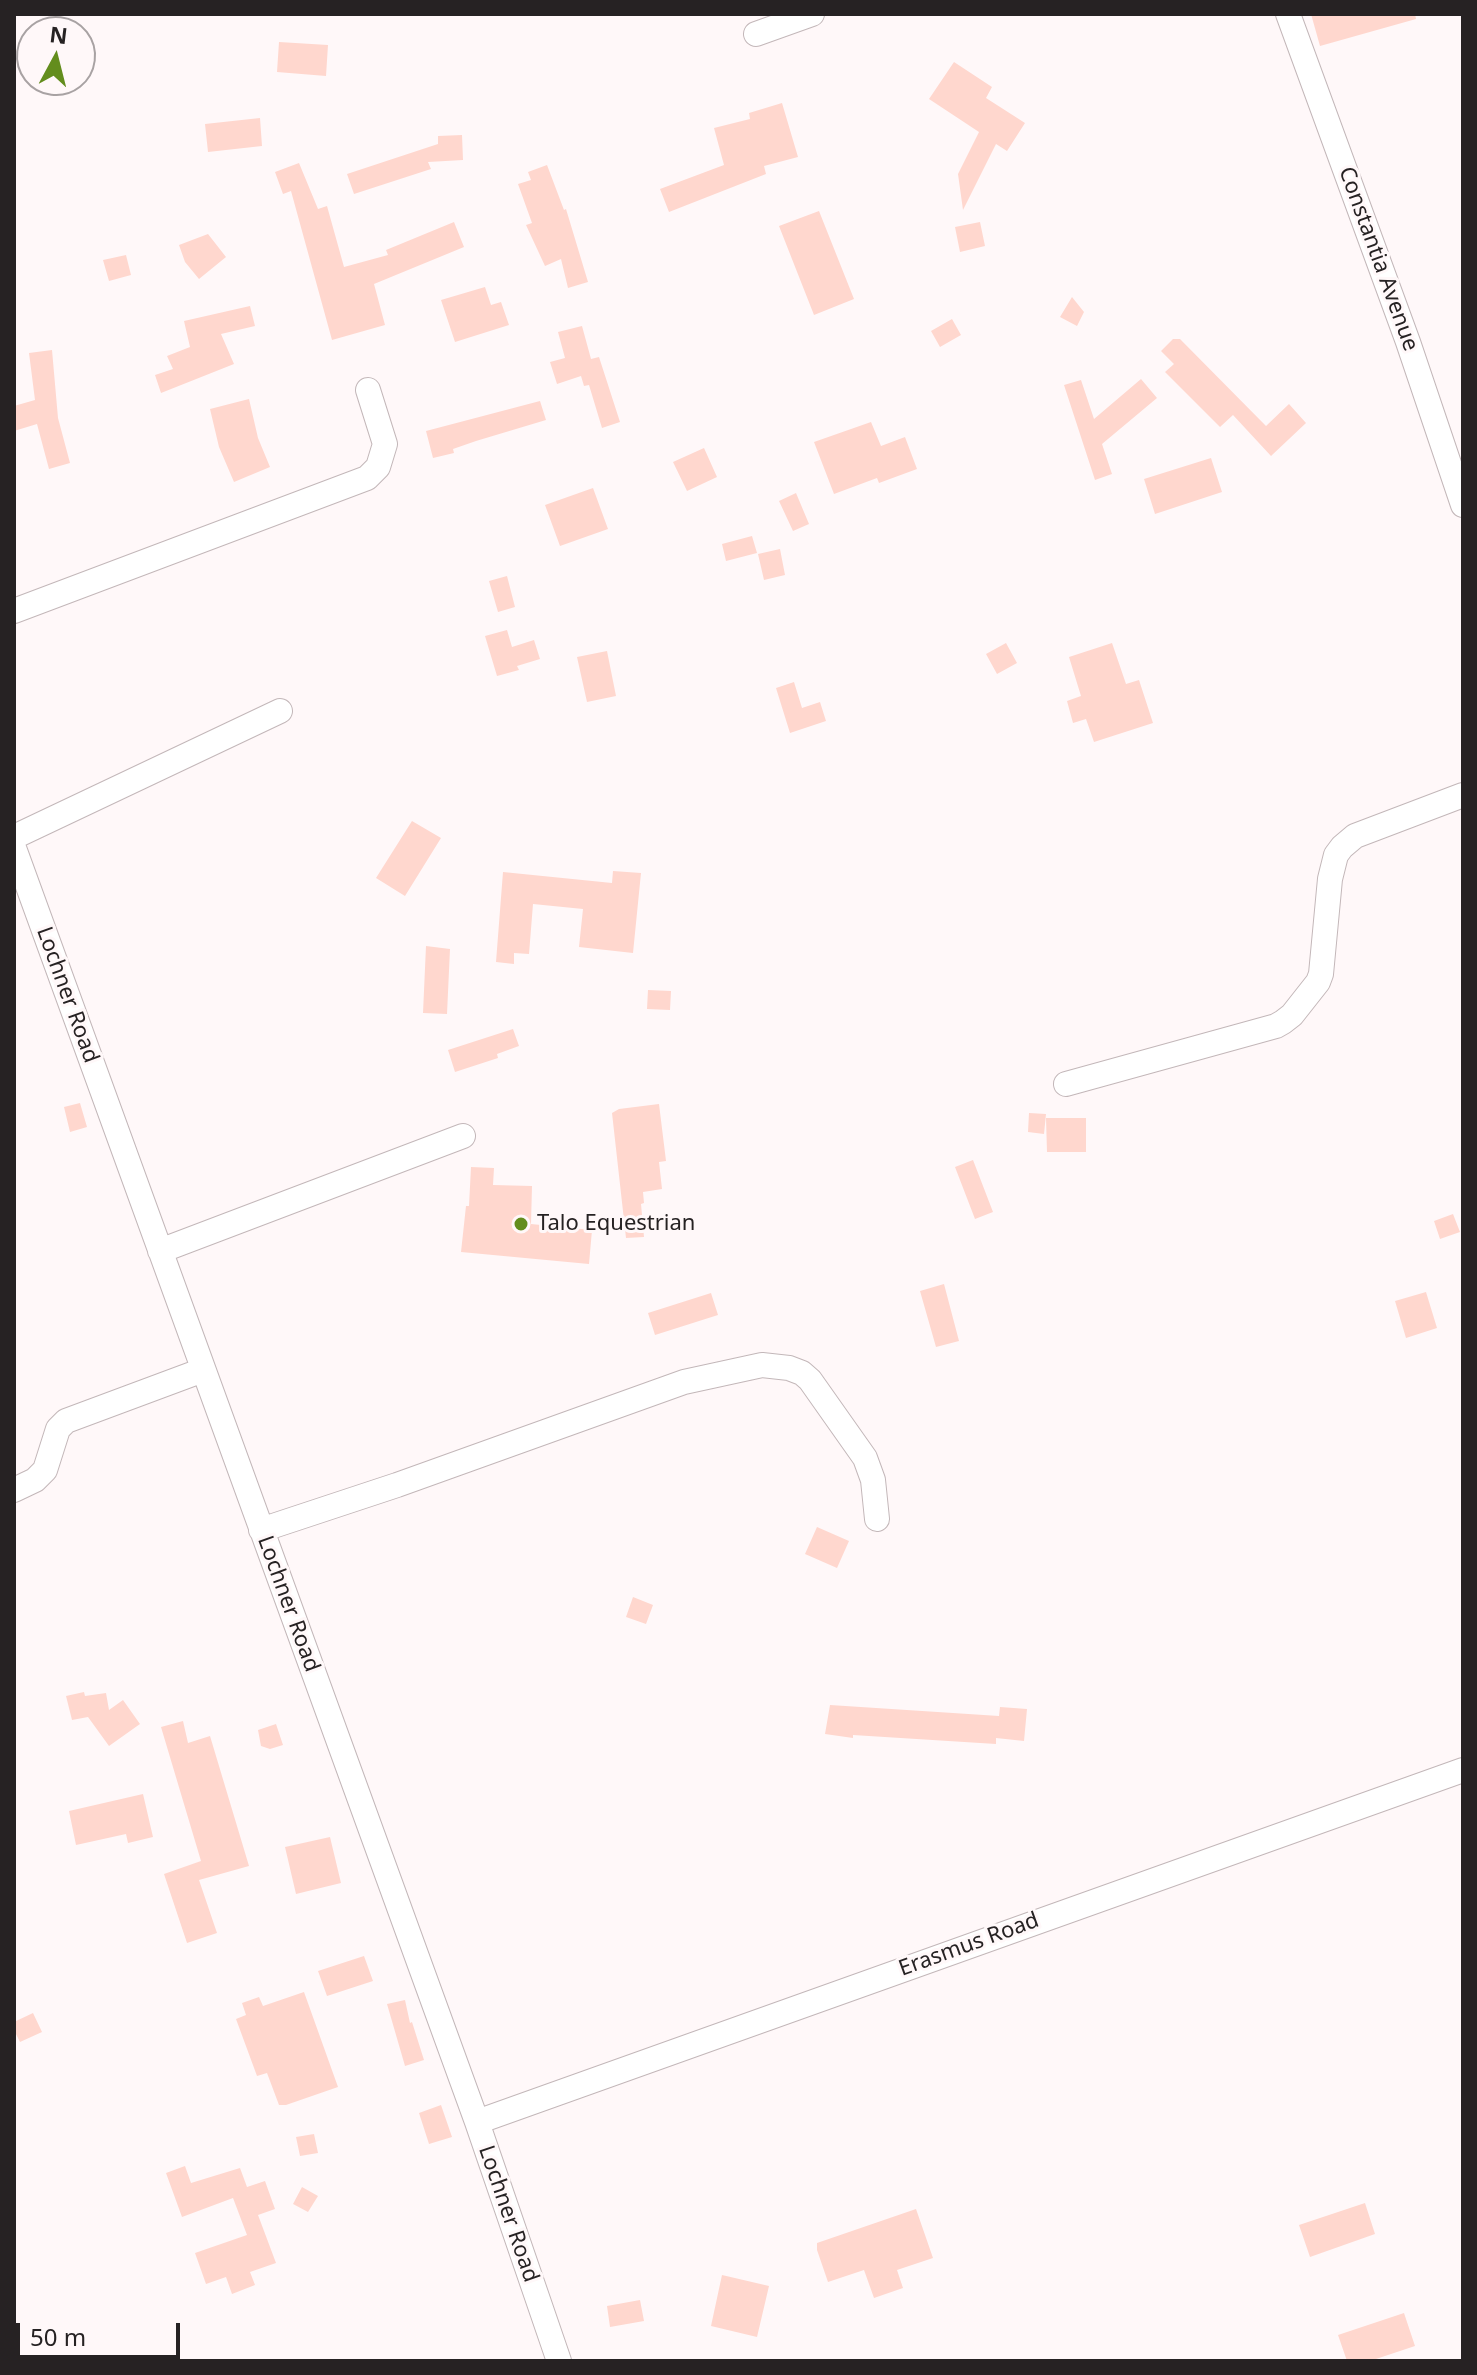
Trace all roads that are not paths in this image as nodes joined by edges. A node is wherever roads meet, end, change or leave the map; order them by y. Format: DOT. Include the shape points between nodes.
graph roads {
  1 [pos="812,14"];
  2 [pos="1288,14"];
  3 [pos="756,34"];
  4 [pos="368,390"];
  5 [pos="1463,505"];
  6 [pos="14,611"];
  7 [pos="280,711"];
  8 [pos="1463,795"];
  9 [pos="14,837"];
  10 [pos="14,848"];
  11 [pos="1066,1084"];
  12 [pos="463,1136"];
  13 [pos="160,1251"];
  14 [pos="203,1370"];
  15 [pos="14,1490"];
  16 [pos="877,1519"];
  17 [pos="261,1530"];
  18 [pos="1463,1770"];
  19 [pos="477,2122"];
  20 [pos="559,2361"];
  1 -- 3 [label="street"];
  2 -- 5 [label="street, Constantia Avenue"];
  4 -- 6 [label="street" via="385,444 378,467 367,478"];
  7 -- 9 [label="street"];
  8 -- 11 [label="street" via="1355,836 1342,847 1330,879 1321,974 1283,1022"];
  10 -- 13 [label="street, Lochner Road"];
  12 -- 13 [label="street"];
  13 -- 14 [label="street, Lochner Road"];
  14 -- 15 [label="street" via="66,1421 58,1429 45,1470"];
  14 -- 17 [label="street, Lochner Road"];
  16 -- 17 [label="street" via="865,1458 810,1380 789,1368 762,1365 684,1382"];
  17 -- 19 [label="street, Lochner Road"];
  18 -- 19 [label="street, Erasmus Road"];
  19 -- 20 [label="street, Lochner Road"];
}
